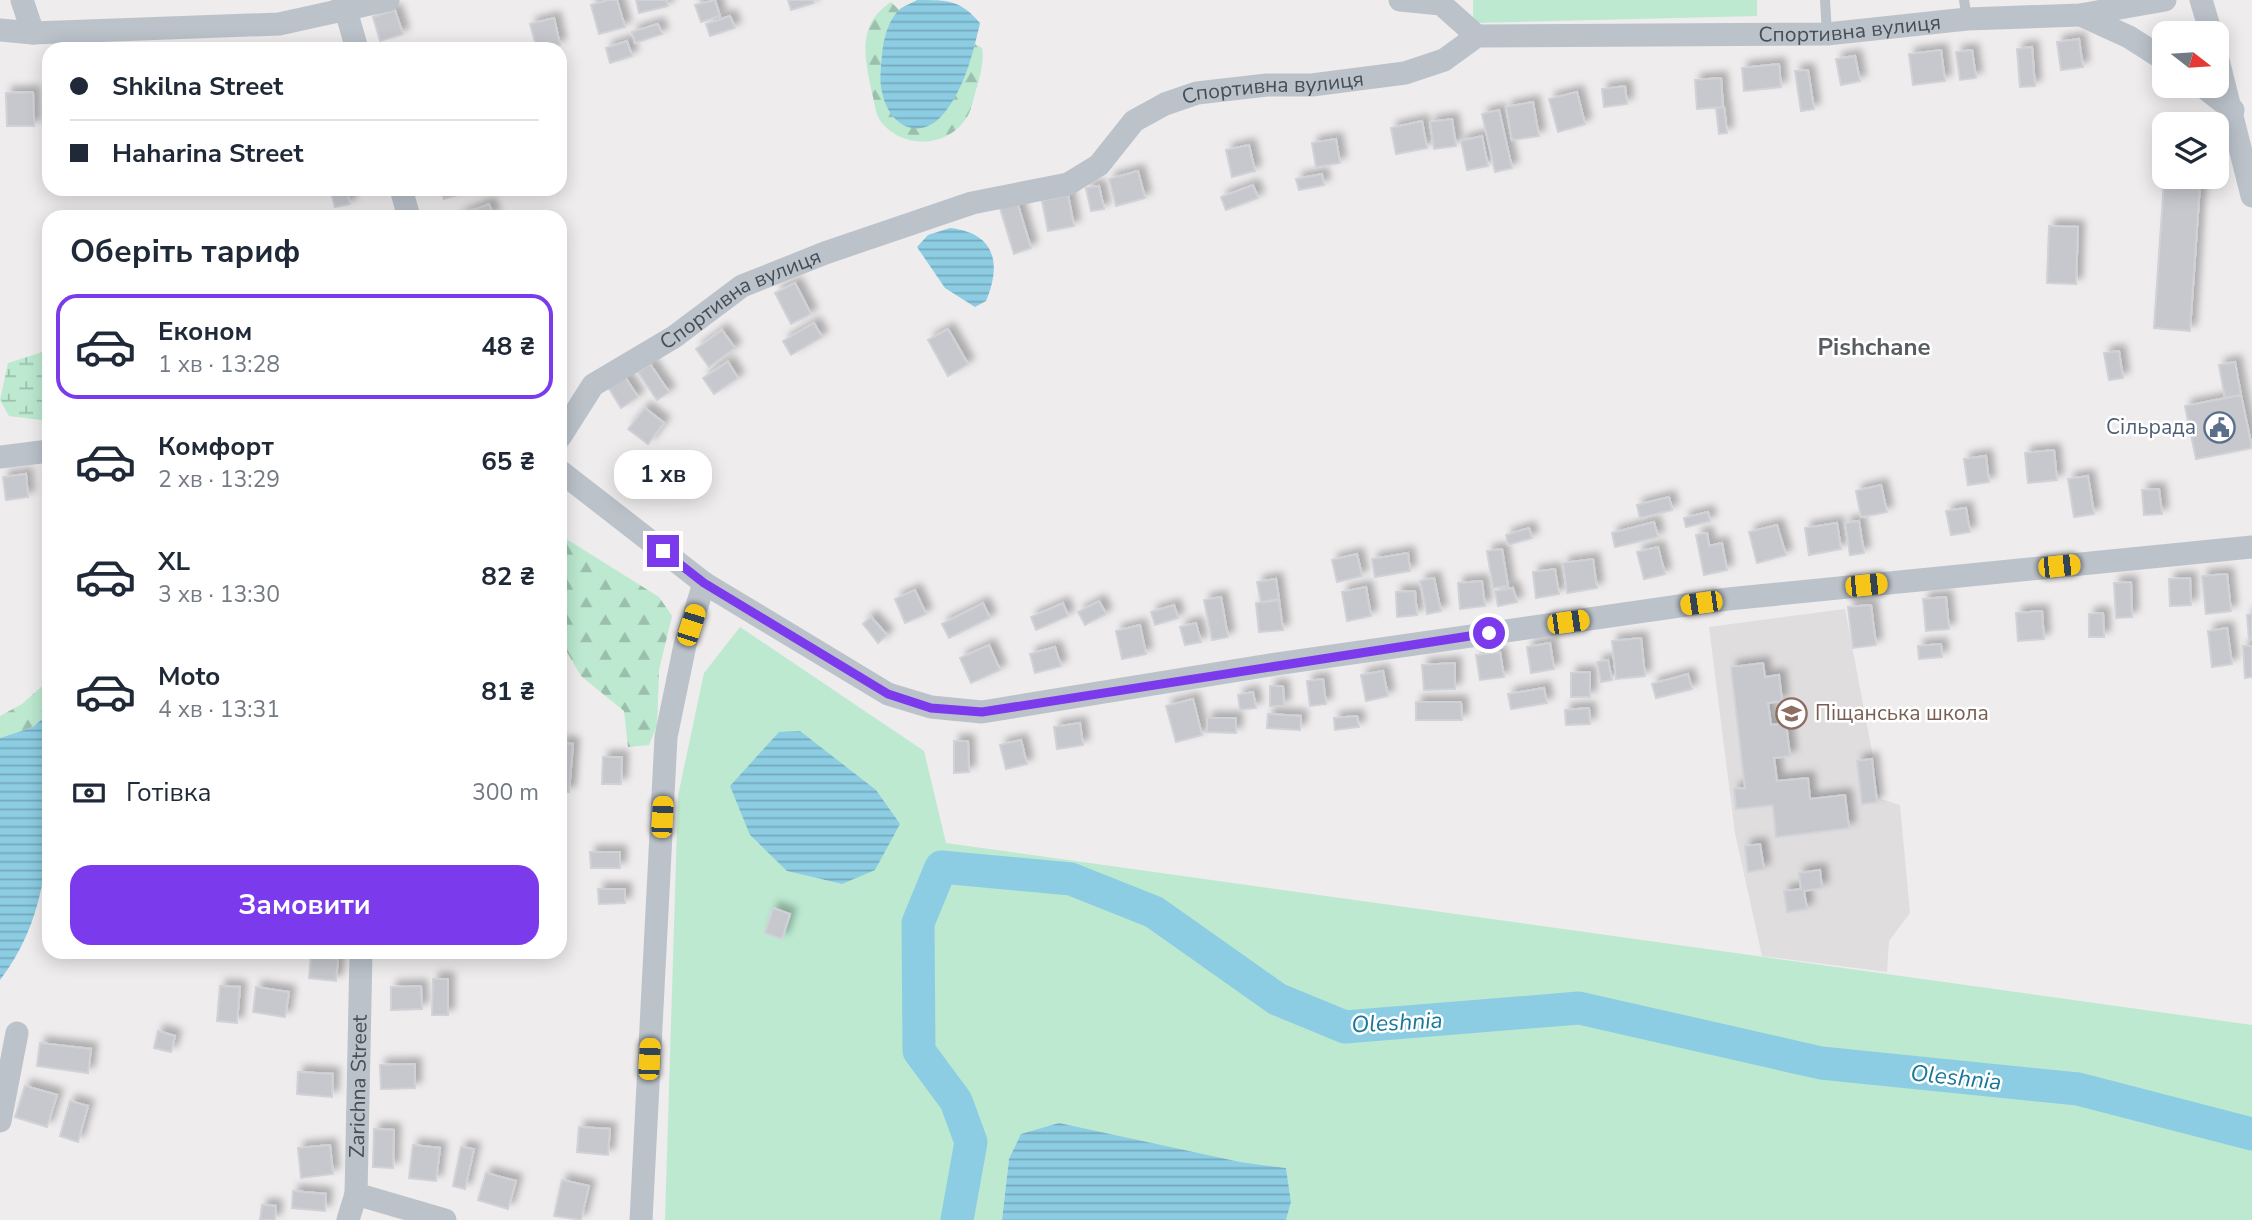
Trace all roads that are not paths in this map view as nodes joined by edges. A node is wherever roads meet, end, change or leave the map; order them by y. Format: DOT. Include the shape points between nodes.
graph roads {
  1 [pos="22,0"];
  2 [pos="388,0"];
  3 [pos="1401,0"];
  4 [pos="1825,0"];
  5 [pos="2165,0"];
  6 [pos="2201,0"];
  7 [pos="1441,2"];
  8 [pos="344,4"];
  9 [pos="1966,10"];
  10 [pos="2081,15"];
  11 [pos="2207,21"];
  12 [pos="0,30"];
  13 [pos="33,33"];
  14 [pos="1827,34"];
  15 [pos="1477,36"];
  16 [pos="355,42"];
  17 [pos="2152,52"];
  18 [pos="2218,98"];
  19 [pos="2229,98"];
  20 [pos="2233,110"];
  21 [pos="2252,197"];
  22 [pos="567,426"];
  23 [pos="42,452"];
  24 [pos="0,457"];
  25 [pos="567,476"];
  26 [pos="2252,547"];
  27 [pos="704,583"];
  28 [pos="361,959"];
  29 [pos="17,1033"];
  30 [pos="0,1121"];
  31 [pos="356,1194"];
  32 [pos="348,1220"];
  33 [pos="446,1220"];
  34 [pos="641,1220"];
  1 -- 13 [label="street"];
  2 -- 8 [label="street"];
  3 -- 7 [label="street"];
  4 -- 14 [label="lane"];
  5 -- 10 [label="street, Спортивна вулиця"];
  6 -- 11 [label="street"];
  7 -- 15 [label="street"];
  8 -- 13 [label="street" via="279,24"];
  8 -- 16 [label="street"];
  9 -- 10 [label="street, Спортивна вулиця"];
  9 -- 14 [label="street, Спортивна вулиця"];
  10 -- 17 [label="street"];
  12 -- 13 [label="street"];
  14 -- 15 [label="street, Спортивна вулиця"];
  15 -- 22 [label="street, Спортивна вулиця" via="1444,60 1405,73 1197,93 1165,104 1134,121 1099,164 1068,184 972,203 742,286 674,338 593,385"];
  18 -- 20 [label="street"];
  19 -- 20 [label="street"];
  20 -- 21 [label="street"];
  23 -- 24 [label="street"];
  25 -- 27 [label="street"];
  26 -- 27 [label="street" via="1728,599 982,712 931,708 888,694"];
  27 -- 34 [label="street" via="685,645 666,737"];
  28 -- 31 [label="street, Zarichna Street"];
  29 -- 30 [label="street"];
  31 -- 32 [label="street, Zarichna Street"];
  31 -- 33 [label="street"];
}
